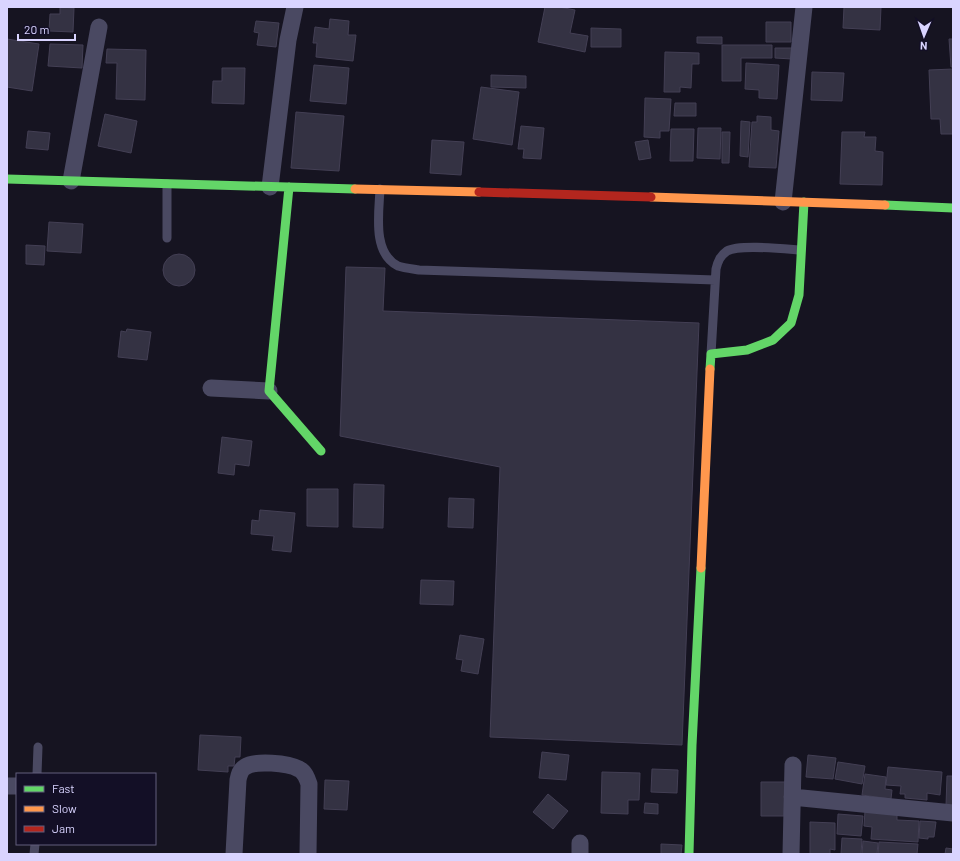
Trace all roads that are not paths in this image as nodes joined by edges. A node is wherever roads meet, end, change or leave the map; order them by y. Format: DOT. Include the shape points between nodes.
graph roads {
  1 [pos="295,7"];
  2 [pos="804,7"];
  3 [pos="99,26"];
  4 [pos="7,179"];
  5 [pos="71,181"];
  6 [pos="167,184"];
  7 [pos="270,187"];
  8 [pos="289,187"];
  9 [pos="380,190"];
  10 [pos="783,202"];
  11 [pos="804,202"];
  12 [pos="953,208"];
  13 [pos="167,238"];
  14 [pos="801,250"];
  15 [pos="715,280"];
  16 [pos="711,354"];
  17 [pos="211,388"];
  18 [pos="269,391"];
  19 [pos="321,451"];
  20 [pos="38,747"];
  21 [pos="793,765"];
  22 [pos="37,773"];
  23 [pos="792,797"];
  24 [pos="953,814"];
  25 [pos="234,854"];
  26 [pos="308,854"];
  27 [pos="689,854"];
  28 [pos="791,854"];
  1 -- 7 [label="street" via="288,40"];
  2 -- 10 [label="street"];
  3 -- 5 [label="street"];
  4 -- 5 [label="street"];
  5 -- 6 [label="street"];
  6 -- 7 [label="street"];
  6 -- 13 [label="lane"];
  7 -- 8 [label="street"];
  8 -- 9 [label="street"];
  8 -- 18 [label="street"];
  9 -- 10 [label="street"];
  9 -- 15 [label="lane" via="381,243 387,258 399,266 419,270"];
  10 -- 11 [label="street"];
  11 -- 12 [label="street"];
  11 -- 14 [label="street"];
  14 -- 15 [label="lane" via="728,250 719,258"];
  14 -- 16 [label="street" via="799,295 791,322 773,340 747,350"];
  15 -- 16 [label="lane"];
  16 -- 27 [label="street"];
  17 -- 18 [label="street"];
  18 -- 19 [label="street"];
  20 -- 22 [label="lane"];
  21 -- 23 [label="street"];
  23 -- 24 [label="street"];
  23 -- 28 [label="street"];
  25 -- 26 [label="street" via="239,773 250,764 276,763 300,769 306,775 309,784"];
}
